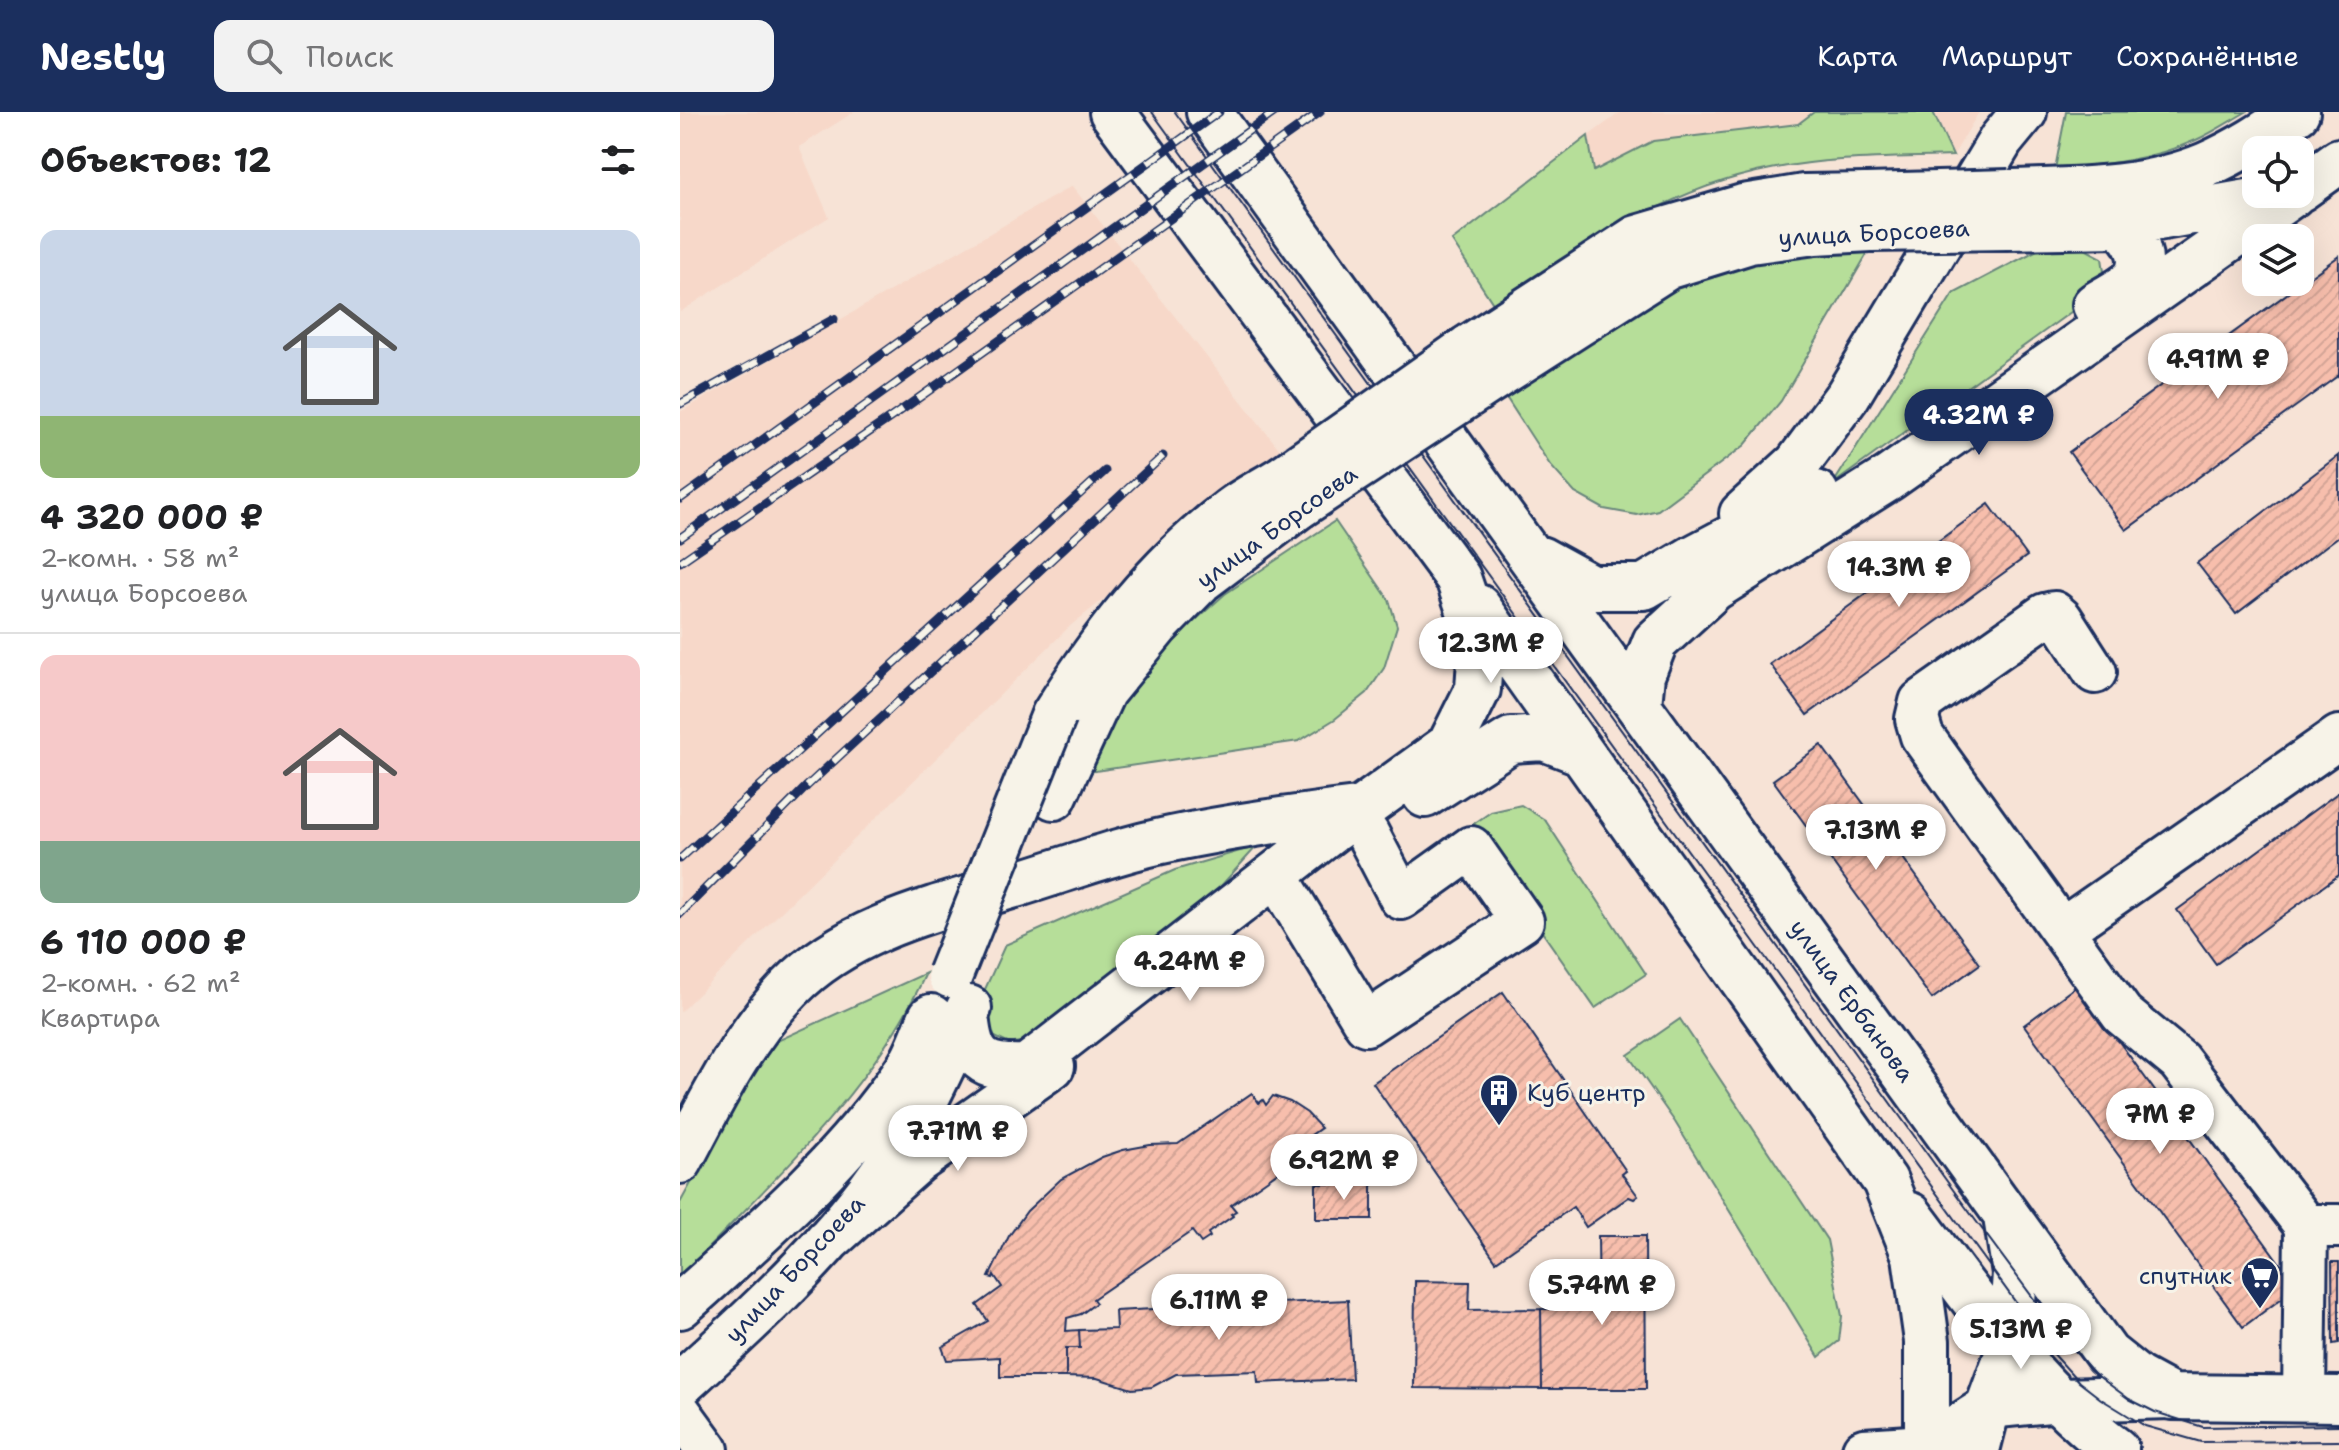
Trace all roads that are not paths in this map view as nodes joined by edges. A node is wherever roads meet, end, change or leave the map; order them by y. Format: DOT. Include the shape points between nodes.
graph roads {
  1 [pos="1112,112"];
  2 [pos="1209,112"];
  3 [pos="2024,112"];
  4 [pos="2297,112"];
  5 [pos="2339,161"];
  6 [pos="2314,179"];
  7 [pos="2242,203"];
  8 [pos="2273,208"];
  9 [pos="2008,210"];
  10 [pos="2118,225"];
  11 [pos="1291,492"];
  12 [pos="1528,552"];
  13 [pos="1693,558"];
  14 [pos="1458,578"];
  15 [pos="2095,672"];
  16 [pos="1639,705"];
  17 [pos="2339,737"];
  18 [pos="1580,752"];
  19 [pos="1354,824"];
  20 [pos="1283,887"];
  21 [pos="2062,930"];
  22 [pos="965,992"];
  23 [pos="680,1161"];
  24 [pos="1885,1181"];
  25 [pos="2004,1211"];
  26 [pos="2322,1226"];
  27 [pos="827,1241"];
  28 [pos="680,1306"];
  29 [pos="2010,1347"];
  30 [pos="680,1385"];
  31 [pos="2172,1397"];
  32 [pos="2321,1399"];
  33 [pos="2060,1400"];
  34 [pos="1988,1407"];
  35 [pos="680,1413"];
  36 [pos="1933,1449"];
  37 [pos="707,1450"];
  38 [pos="1864,1450"];
  39 [pos="1977,1450"];
  40 [pos="2116,1450"];
  1 -- 14 [label="main road, улица Борсоева"];
  2 -- 12 [label="main road, улица Ербанова"];
  3 -- 13 [label="main road" via="2001,140 1848,395 1797,464"];
  4 -- 9 [label="main road" via="2203,166 2155,181"];
  5 -- 6 [label="main road"];
  7 -- 10 [label="main road"];
  8 -- 16 [label="main road" via="1889,478 1714,588 1655,642 1642,675"];
  9 -- 10 [label="main road"];
  9 -- 11 [label="main road, bridge" via="1869,212 1804,197 1743,207 1637,238 1480,364"];
  10 -- 13 [label="main road" via="2134,239 2139,253 2132,280 1833,484"];
  11 -- 22 [label="main road, улица Борсоева" via="1157,625 1103,691"];
  11 -- 22 [label="main road, bridge" via="1231,510 1148,586 1079,674 1054,715"];
  12 -- 13 [label="main road" via="1591,587 1644,587"];
  12 -- 16 [label="main road, улица Ербанова"];
  14 -- 18 [label="main road"];
  14 -- 19 [label="main road, улица Борсоева" via="1481,645 1478,689 1450,745"];
  15 -- 21 [label="street" via="2061,619 2054,613 2045,615 1921,702 1917,719 1922,736"];
  16 -- 25 [label="main road, улица Ербанова"];
  17 -- 21 [label="street"];
  18 -- 19 [label="main road, улица Борсоева" via="1544,738 1511,740"];
  18 -- 24 [label="main road"];
  19 -- 20 [label="main road, улица Борсоева"];
  19 -- 20 [label="street" via="1401,898 1471,848 1522,921 1366,1024"];
  19 -- 22 [label="main road" via="1027,1067 999,1069 980,1059 969,1040"];
  19 -- 23 [label="main road, улица Борсоева" via="1169,839 873,932 792,986 722,1081"];
  20 -- 27 [label="main road, улица Борсоева" via="1055,1064 917,1161"];
  21 -- 26 [label="street" via="2122,1014 2179,1061"];
  22 -- 27 [label="main road, улица Борсоева" via="932,1088 889,1161"];
  22 -- 28 [label="main road, улица Борсоева" via="847,1146 783,1213"];
  24 -- 29 [label="main road"];
  24 -- 36 [label="main road" via="1915,1256 1927,1341"];
  25 -- 29 [label="main road, улица Ербанова" via="2015,1273"];
  25 -- 31 [label="main road" via="2107,1354"];
  26 -- 32 [label="street"];
  27 -- 30 [label="main road, улица Борсоева" via="755,1318"];
  29 -- 33 [label="main road"];
  29 -- 34 [label="main road, улица Ербанова"];
  31 -- 32 [label="main road"];
  31 -- 33 [label="street"];
  33 -- 34 [label="street"];
  33 -- 40 [label="main road"];
  34 -- 36 [label="street"];
  34 -- 39 [label="main road, улица Ербанова"];
  35 -- 37 [label="street"];
  36 -- 38 [label="street"];
}
